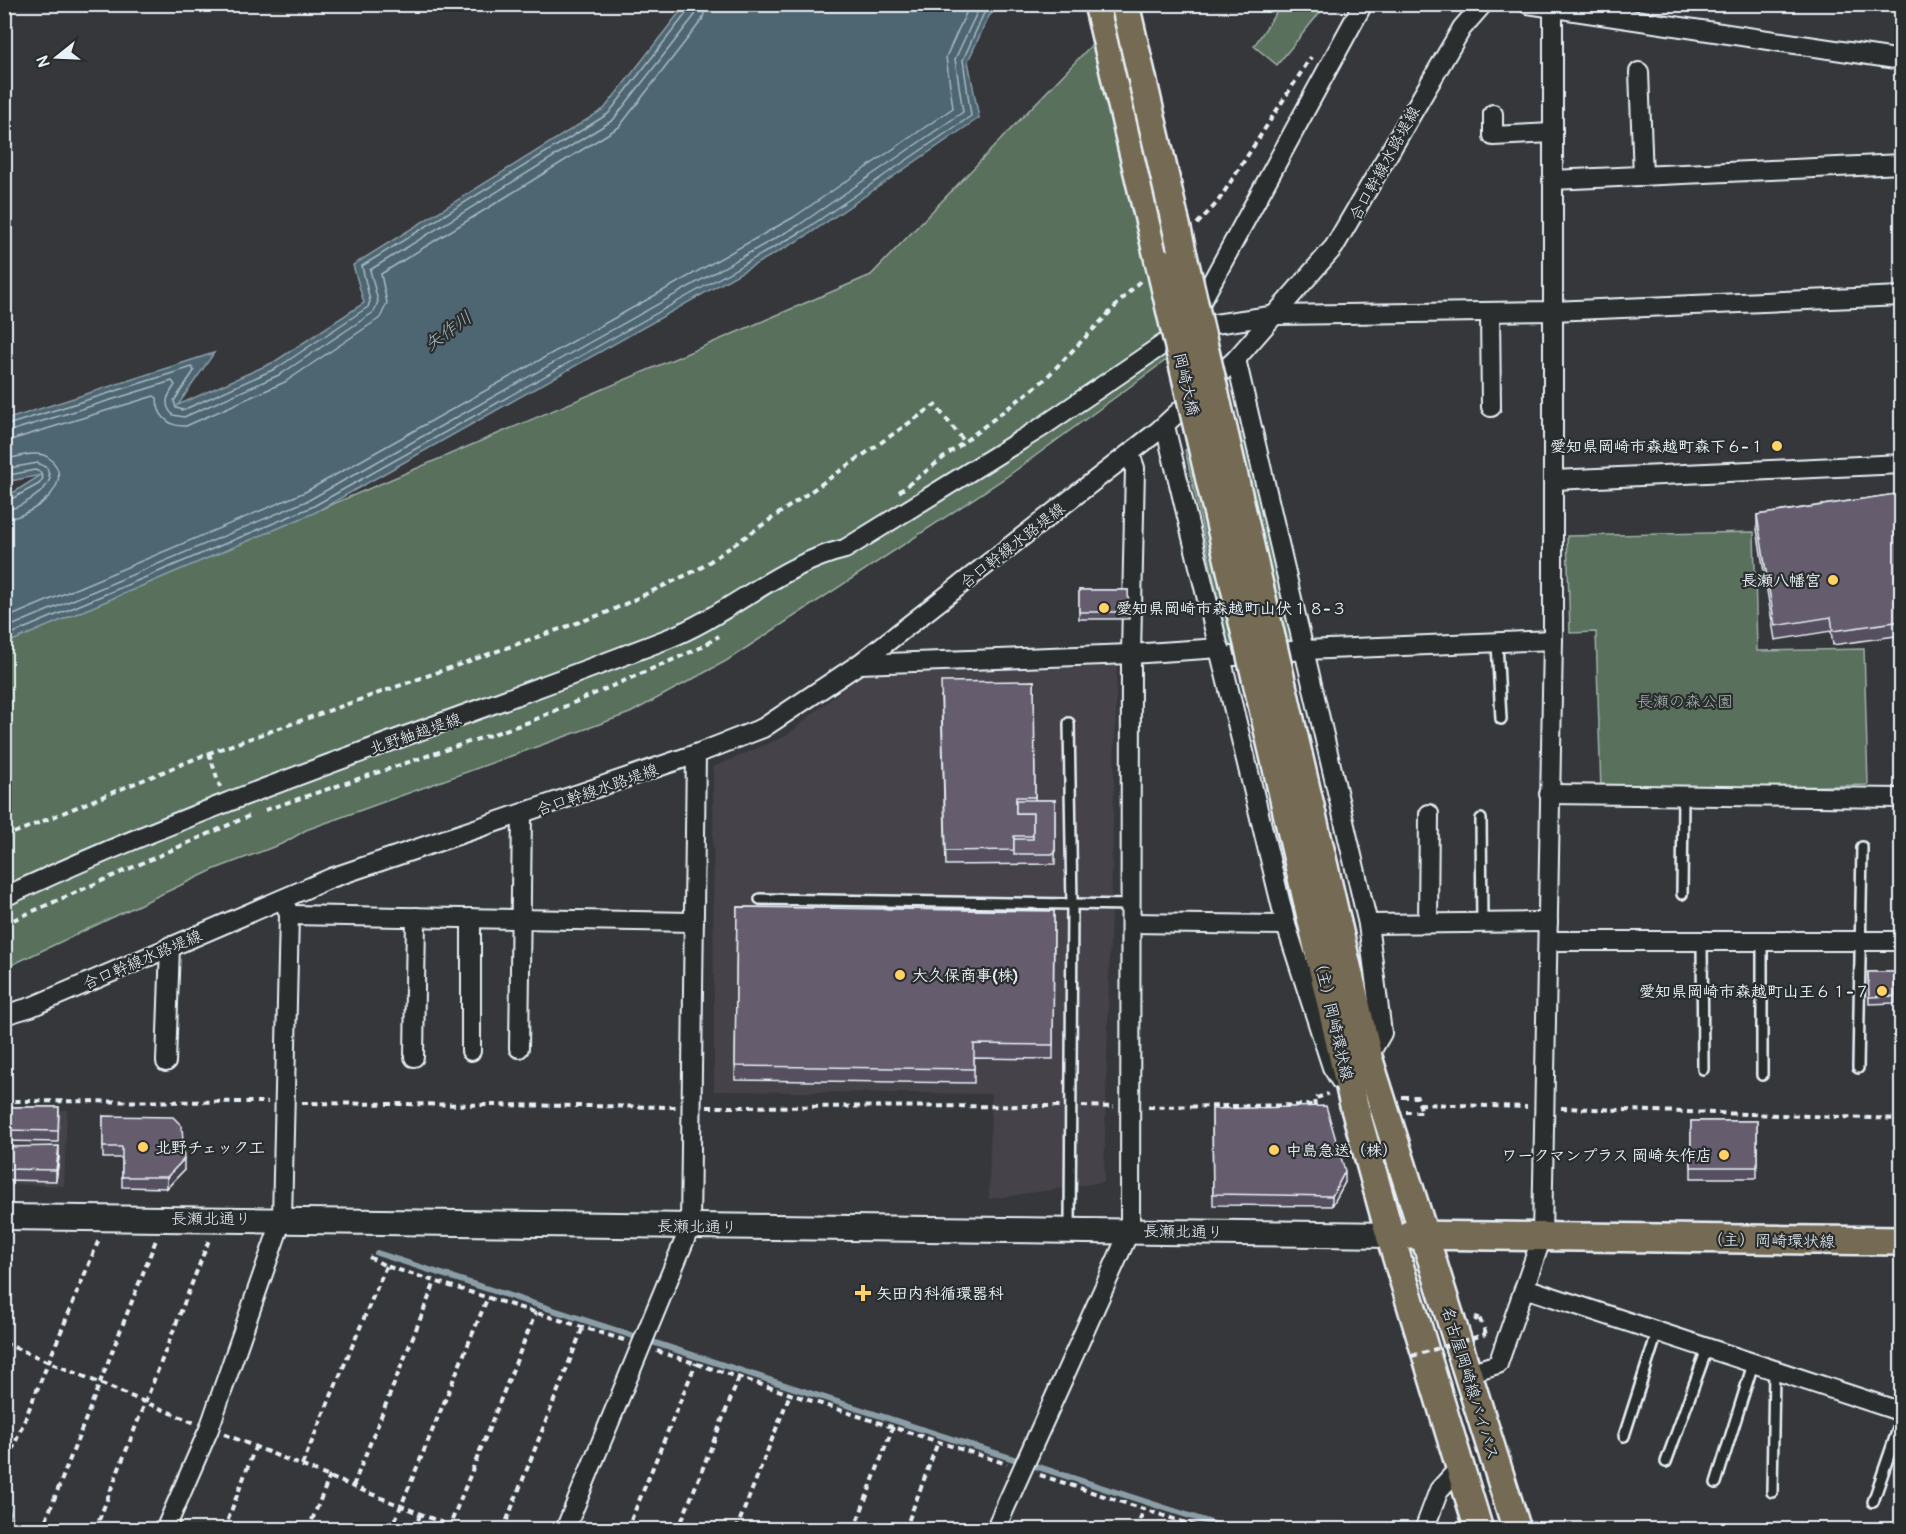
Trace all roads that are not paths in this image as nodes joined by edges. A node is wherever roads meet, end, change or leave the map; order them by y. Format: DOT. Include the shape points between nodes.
graph roads {
  1 [pos="1098,4"];
  2 [pos="1125,4"];
  3 [pos="1363,4"];
  4 [pos="1483,4"];
  5 [pos="1528,4"];
  6 [pos="1553,9"];
  7 [pos="1902,60"];
  8 [pos="1639,72"];
  9 [pos="1493,114"];
  10 [pos="1552,133"];
  11 [pos="1902,164"];
  12 [pos="1643,176"];
  13 [pos="1552,180"];
  14 [pos="1902,296"];
  15 [pos="1552,311"];
  16 [pos="1490,312"];
  17 [pos="1277,315"];
  18 [pos="1187,328"];
  19 [pos="1236,359"];
  20 [pos="1491,407"];
  21 [pos="1165,426"];
  22 [pos="1130,454"];
  23 [pos="1902,464"];
  24 [pos="1554,480"];
  25 [pos="1553,640"];
  26 [pos="1497,643"];
  27 [pos="1304,650"];
  28 [pos="1221,652"];
  29 [pos="1131,654"];
  30 [pos="859,664"];
  31 [pos="1501,719"];
  32 [pos="1069,723"];
  33 [pos="696,754"];
  34 [pos="1287,759"];
  35 [pos="1549,794"];
  36 [pos="1683,797"];
  37 [pos="1902,798"];
  38 [pos="1429,814"];
  39 [pos="522,815"];
  40 [pos="1481,819"];
  41 [pos="1862,847"];
  42 [pos="1682,894"];
  43 [pos="4,897"];
  44 [pos="760,898"];
  45 [pos="1072,905"];
  46 [pos="287,907"];
  47 [pos="1131,914"];
  48 [pos="416,917"];
  49 [pos="471,918"];
  50 [pos="521,919"];
  51 [pos="694,922"];
  52 [pos="1548,922"];
  53 [pos="1428,923"];
  54 [pos="1368,924"];
  55 [pos="1482,924"];
  56 [pos="1286,925"];
  57 [pos="1548,941"];
  58 [pos="1902,941"];
  59 [pos="1702,942"];
  60 [pos="1762,942"];
  61 [pos="1863,942"];
  62 [pos="170,946"];
  63 [pos="4,1015"];
  64 [pos="519,1048"];
  65 [pos="471,1051"];
  66 [pos="414,1057"];
  67 [pos="1368,1057"];
  68 [pos="166,1062"];
  69 [pos="1858,1068"];
  70 [pos="1702,1070"];
  71 [pos="1762,1075"];
  72 [pos="1354,1105"];
  73 [pos="4,1217"];
  74 [pos="282,1219"];
  75 [pos="690,1227"];
  76 [pos="1070,1229"];
  77 [pos="1130,1230"];
  78 [pos="1390,1235"];
  79 [pos="1425,1235"];
  80 [pos="1542,1237"];
  81 [pos="1902,1241"];
  82 [pos="1525,1288"];
  83 [pos="1657,1333"];
  84 [pos="1707,1349"];
  85 [pos="1753,1364"];
  86 [pos="1774,1371"];
  87 [pos="1468,1373"];
  88 [pos="1902,1412"];
  89 [pos="1902,1417"];
  90 [pos="1624,1436"];
  91 [pos="1666,1462"];
  92 [pos="1460,1468"];
  93 [pos="1716,1482"];
  94 [pos="1772,1492"];
  95 [pos="1874,1502"];
  96 [pos="165,1530"];
  97 [pos="565,1530"];
  98 [pos="995,1530"];
  99 [pos="1424,1530"];
  100 [pos="1479,1530"];
  101 [pos="1517,1530"];
  1 -- 34 [label="main road, 岡崎大橋, bridge" via="1159,261"];
  2 -- 34 [label="main road, 岡崎大橋, bridge"];
  3 -- 18 [label="street"];
  4 -- 17 [label="street, 合口幹線水路堤線" via="1462,27 1334,247 1288,297"];
  5 -- 6 [label="street"];
  6 -- 7 [label="street"];
  6 -- 10 [label="street"];
  8 -- 12 [label="street"];
  9 -- 10 [label="street" via="1493,136"];
  10 -- 13 [label="street"];
  11 -- 12 [label="street"];
  12 -- 13 [label="street"];
  13 -- 15 [label="street"];
  14 -- 15 [label="street"];
  15 -- 16 [label="street"];
  15 -- 24 [label="street"];
  16 -- 17 [label="street"];
  16 -- 20 [label="street"];
  17 -- 18 [label="street"];
  17 -- 19 [label="street, 合口幹線水路堤線"];
  18 -- 43 [label="street, 北野舳越堤線" via="1042,427 845,549 818,555 692,630 225,802"];
  19 -- 21 [label="street, 合口幹線水路堤線"];
  19 -- 27 [label="street"];
  21 -- 22 [label="street, 合口幹線水路堤線"];
  21 -- 28 [label="street"];
  22 -- 29 [label="street" via="1135,468"];
  22 -- 30 [label="street, 合口幹線水路堤線"];
  23 -- 24 [label="street"];
  24 -- 25 [label="street"];
  25 -- 26 [label="street"];
  25 -- 35 [label="street"];
  26 -- 27 [label="street"];
  26 -- 31 [label="lane"];
  27 -- 28 [label="street"];
  27 -- 54 [label="street"];
  28 -- 29 [label="street"];
  28 -- 56 [label="street"];
  29 -- 30 [label="street"];
  29 -- 47 [label="street"];
  30 -- 33 [label="street, 合口幹線水路堤線" via="763,728"];
  32 -- 45 [label="lane"];
  33 -- 39 [label="street, 合口幹線水路堤線"];
  33 -- 51 [label="street"];
  34 -- 67 [label="main road, （主）岡崎環状線"];
  34 -- 72 [label="main road, （主）岡崎環状線"];
  35 -- 36 [label="street"];
  35 -- 52 [label="street"];
  36 -- 37 [label="street"];
  36 -- 42 [label="lane"];
  38 -- 53 [label="street"];
  39 -- 46 [label="street, 合口幹線水路堤線" via="331,878"];
  39 -- 50 [label="street"];
  40 -- 55 [label="lane"];
  41 -- 61 [label="lane"];
  44 -- 45 [label="lane"];
  45 -- 47 [label="lane"];
  45 -- 76 [label="lane"];
  46 -- 48 [label="street"];
  46 -- 62 [label="street, 合口幹線水路堤線"];
  46 -- 74 [label="street"];
  47 -- 56 [label="street"];
  47 -- 77 [label="street"];
  48 -- 49 [label="street"];
  48 -- 66 [label="street"];
  49 -- 50 [label="street"];
  49 -- 65 [label="street"];
  50 -- 51 [label="street"];
  50 -- 64 [label="street"];
  51 -- 75 [label="street"];
  52 -- 55 [label="street"];
  52 -- 57 [label="street"];
  53 -- 54 [label="street"];
  53 -- 55 [label="street"];
  54 -- 67 [label="street" via="1382,1033"];
  56 -- 72 [label="street" via="1332,1067"];
  57 -- 59 [label="street"];
  57 -- 80 [label="street"];
  58 -- 61 [label="street"];
  59 -- 60 [label="street"];
  59 -- 70 [label="lane"];
  60 -- 61 [label="street"];
  60 -- 71 [label="lane"];
  61 -- 69 [label="lane"];
  62 -- 63 [label="street, 合口幹線水路堤線"];
  62 -- 68 [label="street"];
  67 -- 79 [label="main road, （主）岡崎環状線"];
  72 -- 78 [label="main road, （主）岡崎環状線"];
  73 -- 74 [label="street, 長瀬北通り"];
  74 -- 75 [label="street, 長瀬北通り"];
  74 -- 96 [label="street" via="209,1429"];
  75 -- 76 [label="street, 長瀬北通り"];
  75 -- 97 [label="street"];
  76 -- 77 [label="street, 長瀬北通り"];
  77 -- 78 [label="street, 長瀬北通り"];
  77 -- 98 [label="street"];
  78 -- 79 [label="main road, （主）岡崎環状線"];
  78 -- 92 [label="main road"];
  79 -- 80 [label="main road, （主）岡崎環状線"];
  79 -- 87 [label="main road, 名古屋岡崎線バイパス"];
  80 -- 81 [label="main road, （主）岡崎環状線"];
  80 -- 82 [label="street"];
  82 -- 83 [label="street"];
  82 -- 87 [label="street" via="1498,1364"];
  83 -- 84 [label="street"];
  83 -- 90 [label="lane"];
  84 -- 85 [label="street"];
  84 -- 91 [label="lane"];
  85 -- 86 [label="street"];
  85 -- 93 [label="lane"];
  86 -- 88 [label="street"];
  86 -- 94 [label="lane"];
  87 -- 101 [label="main road, 名古屋岡崎線バイパス"];
  89 -- 95 [label="lane"];
  92 -- 99 [label="street" via="1439,1490"];
  92 -- 100 [label="main road"];
}
